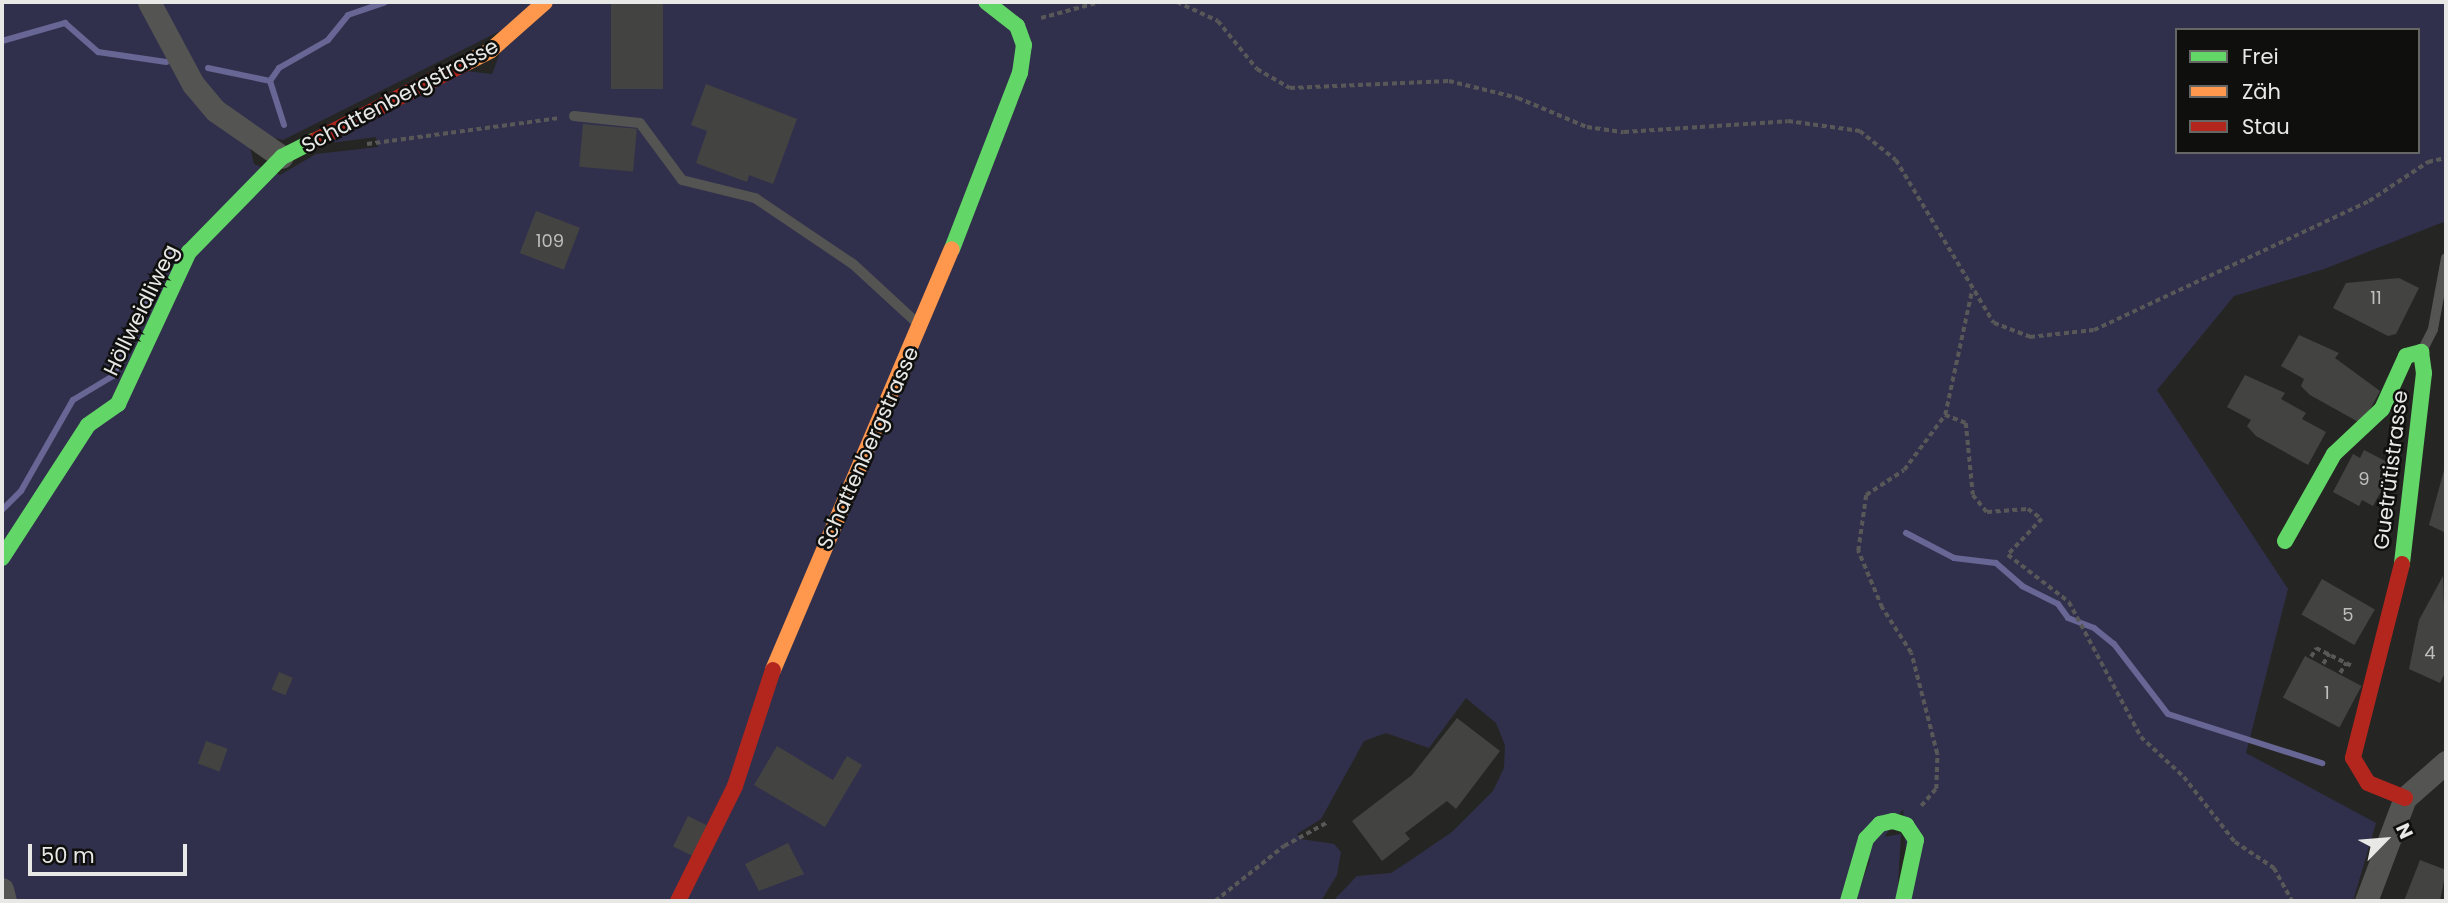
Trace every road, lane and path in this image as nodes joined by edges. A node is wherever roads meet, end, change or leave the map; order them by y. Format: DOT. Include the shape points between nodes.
graph roads {
  1 [pos="149,2"];
  2 [pos="545,2"];
  3 [pos="986,2"];
  4 [pos="1100,2"];
  5 [pos="1177,2"];
  6 [pos="1032,16"];
  7 [pos="574,116"];
  8 [pos="364,144"];
  9 [pos="282,157"];
  10 [pos="2446,158"];
  11 [pos="2446,258"];
  12 [pos="1973,288"];
  13 [pos="921,328"];
  14 [pos="2421,352"];
  15 [pos="1945,415"];
  16 [pos="2285,541"];
  17 [pos="2,558"];
  18 [pos="2329,654"];
  19 [pos="2311,657"];
  20 [pos="2323,664"];
  21 [pos="2340,673"];
  22 [pos="2446,762"];
  23 [pos="2405,798"];
  24 [pos="1326,823"];
  25 [pos="1906,825"];
  26 [pos="2,889"];
  27 [pos="5,901"];
  28 [pos="678,901"];
  29 [pos="1215,901"];
  30 [pos="1848,901"];
  31 [pos="1903,901"];
  32 [pos="2292,901"];
  33 [pos="2366,901"];
  1 -- 9 [label="street, Schattenbergstrasse" via="193,84 216,111"];
  2 -- 9 [label="street, Schattenbergstrasse" via="491,50"];
  3 -- 13 [label="street, Schattenbergstrasse" via="1017,26 1023,58"];
  4 -- 6 [label="path" via="1041,19"];
  5 -- 12 [label="path" via="1218,22 1257,69 1290,88 1449,81 1518,98 1587,127 1624,132 1788,121 1860,131 1896,160"];
  7 -- 8 [label="path"];
  7 -- 13 [label="lane" via="640,123 682,180 755,198 853,264"];
  9 -- 17 [label="street, Höllweidliweg" via="189,252 138,371 118,404 88,425"];
  10 -- 12 [label="path" via="2428,162 2369,201 2094,330 2029,337 1994,323"];
  11 -- 14 [label="lane" via="2433,329"];
  12 -- 15 [label="path"];
  13 -- 28 [label="street, Schattenbergstrasse" via="780,646 735,786"];
  14 -- 16 [label="street, Guetrütistrasse" via="2406,356 2382,409 2334,454"];
  14 -- 23 [label="street, Guetrütistrasse" via="2424,373 2399,586 2353,758 2368,783"];
  15 -- 25 [label="path" via="1904,470 1866,495 1858,551 1882,608 1911,653 1937,754 1936,789"];
  15 -- 32 [label="path" via="1966,423 1973,495 1987,512 2028,509 2042,519 2008,555 2069,601 2141,737 2184,777 2235,842 2274,868"];
  18 -- 19 [label="path" via="2316,648"];
  18 -- 20 [label="path"];
  18 -- 21 [label="path" via="2348,664"];
  22 -- 23 [label="street"];
  23 -- 33 [label="street"];
  24 -- 29 [label="path" via="1284,846"];
  25 -- 30 [label="street" via="1887,821 1870,833"];
  25 -- 31 [label="street" via="1914,835 1917,856"];
  26 -- 27 [label="street"];
}
